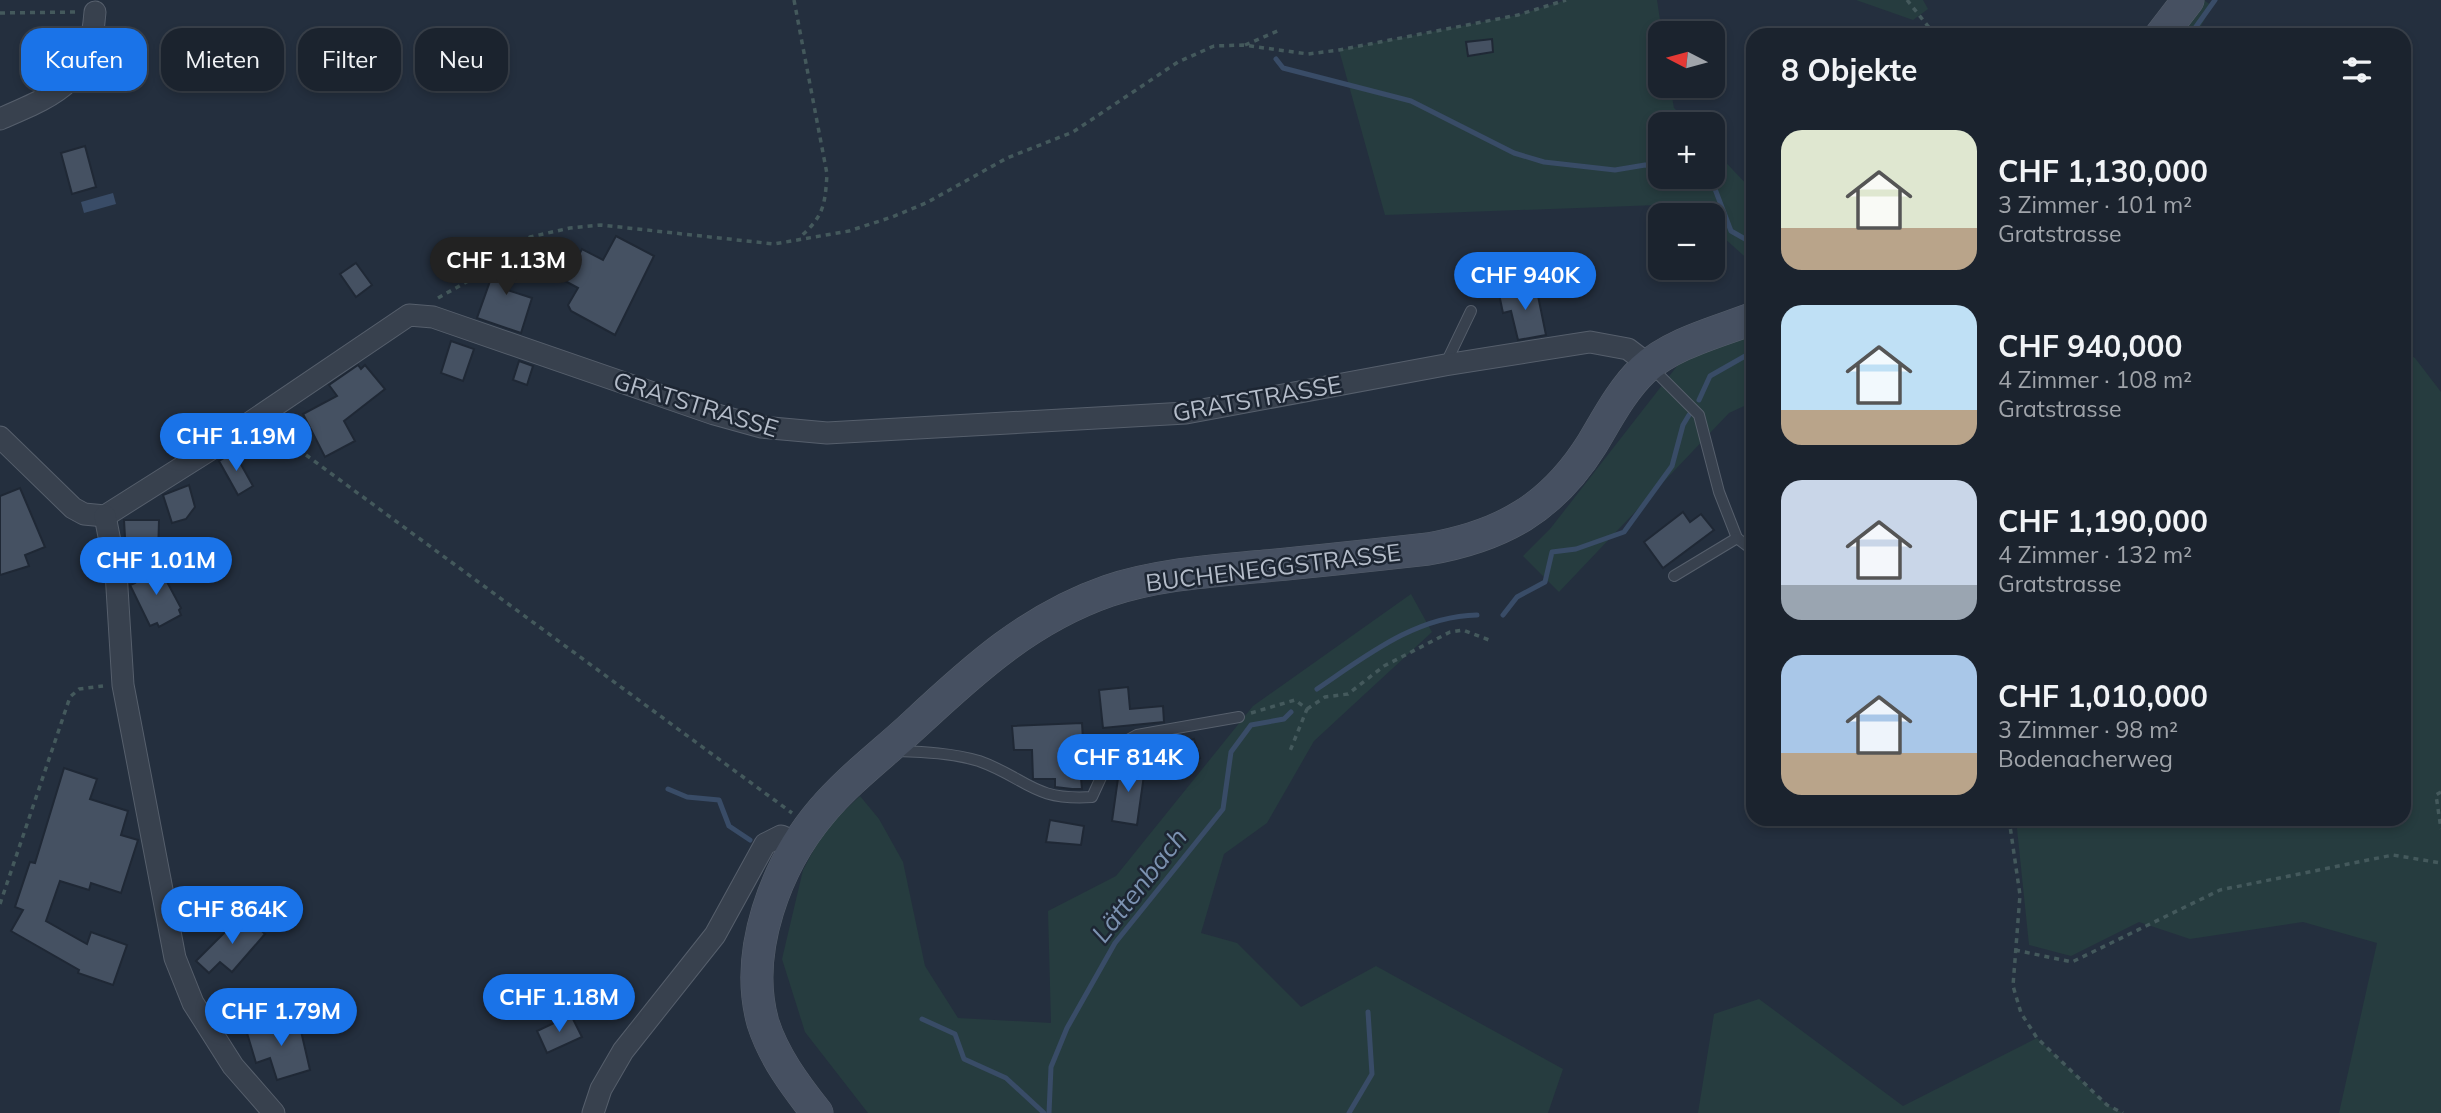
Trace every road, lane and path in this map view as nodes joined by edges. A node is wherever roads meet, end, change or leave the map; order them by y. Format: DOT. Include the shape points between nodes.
graph roads {
  1 [pos="794,0"];
  2 [pos="1566,0"];
  3 [pos="1907,0"];
  4 [pos="2188,0"];
  5 [pos="95,12"];
  6 [pos="0,13"];
  7 [pos="1929,28"];
  8 [pos="2166,28"];
  9 [pos="1280,30"];
  10 [pos="1243,45"];
  11 [pos="0,120"];
  12 [pos="799,239"];
  13 [pos="1471,311"];
  14 [pos="409,315"];
  15 [pos="1746,321"];
  16 [pos="1445,365"];
  17 [pos="1648,365"];
  18 [pos="0,437"];
  19 [pos="306,455"];
  20 [pos="105,516"];
  21 [pos="1737,538"];
  22 [pos="1746,545"];
  23 [pos="1674,576"];
  24 [pos="1489,640"];
  25 [pos="123,685"];
  26 [pos="1307,709"];
  27 [pos="1238,717"];
  28 [pos="887,750"];
  29 [pos="1290,751"];
  30 [pos="2441,792"];
  31 [pos="2010,826"];
  32 [pos="2441,829"];
  33 [pos="803,835"];
  34 [pos="2441,863"];
  35 [pos="0,904"];
  36 [pos="2015,950"];
  37 [pos="274,1113"];
  38 [pos="593,1113"];
  39 [pos="817,1113"];
  40 [pos="2123,1113"];
  1 -- 12 [label="path" via="827,174 825,203 817,222"];
  2 -- 10 [label="path" via="1518,15 1339,50 1308,54"];
  3 -- 7 [label="path"];
  4 -- 8 [label="street"];
  5 -- 6 [label="path"];
  5 -- 11 [label="street" via="84,63 72,81 54,96"];
  9 -- 10 [label="path"];
  10 -- 12 [label="path" via="1214,46 1178,62 1073,132 1007,158 926,203 849,231"];
  12 -- 14 [label="path" via="774,244 601,225 570,228 514,244 484,271"];
  13 -- 16 [label="lane"];
  14 -- 16 [label="street, GRATSTRASSE" via="433,317 714,414 793,432 1186,413"];
  14 -- 20 [label="street"];
  15 -- 17 [label="street, BUCHENEGGSTRASSE" via="1672,350"];
  16 -- 17 [label="street, GRATSTRASSE" via="1590,342 1628,349"];
  17 -- 21 [label="lane" via="1699,415 1719,492"];
  17 -- 28 [label="street, BUCHENEGGSTRASSE" via="1621,396 1559,488 1538,508 1510,524 1428,549 1188,574 1111,590 1050,616 1003,645"];
  18 -- 20 [label="street" via="74,508"];
  19 -- 33 [label="path" via="769,794"];
  20 -- 25 [label="street" via="116,572"];
  21 -- 22 [label="lane"];
  21 -- 23 [label="lane"];
  24 -- 26 [label="path" via="1463,631 1450,632 1384,666 1348,694 1325,697"];
  25 -- 35 [label="path" via="89,686 70,697"];
  25 -- 37 [label="street" via="181,978 233,1066"];
  26 -- 27 [label="path" via="1295,700"];
  26 -- 29 [label="path"];
  27 -- 28 [label="lane" via="1137,735 1115,747 1092,797 1046,795 979,761"];
  28 -- 33 [label="street, BUCHENEGGSTRASSE" via="840,792"];
  30 -- 32 [label="path" via="2436,795"];
  31 -- 36 [label="path" via="2020,895"];
  33 -- 38 [label="street" via="781,836 765,844 715,935 623,1051"];
  33 -- 39 [label="street, BUCHENEGGSTRASSE" via="766,918 758,990 771,1044"];
  34 -- 36 [label="path" via="2393,855 2220,890 2072,962"];
  36 -- 40 [label="path" via="2013,986 2032,1030 2107,1105"];
}
